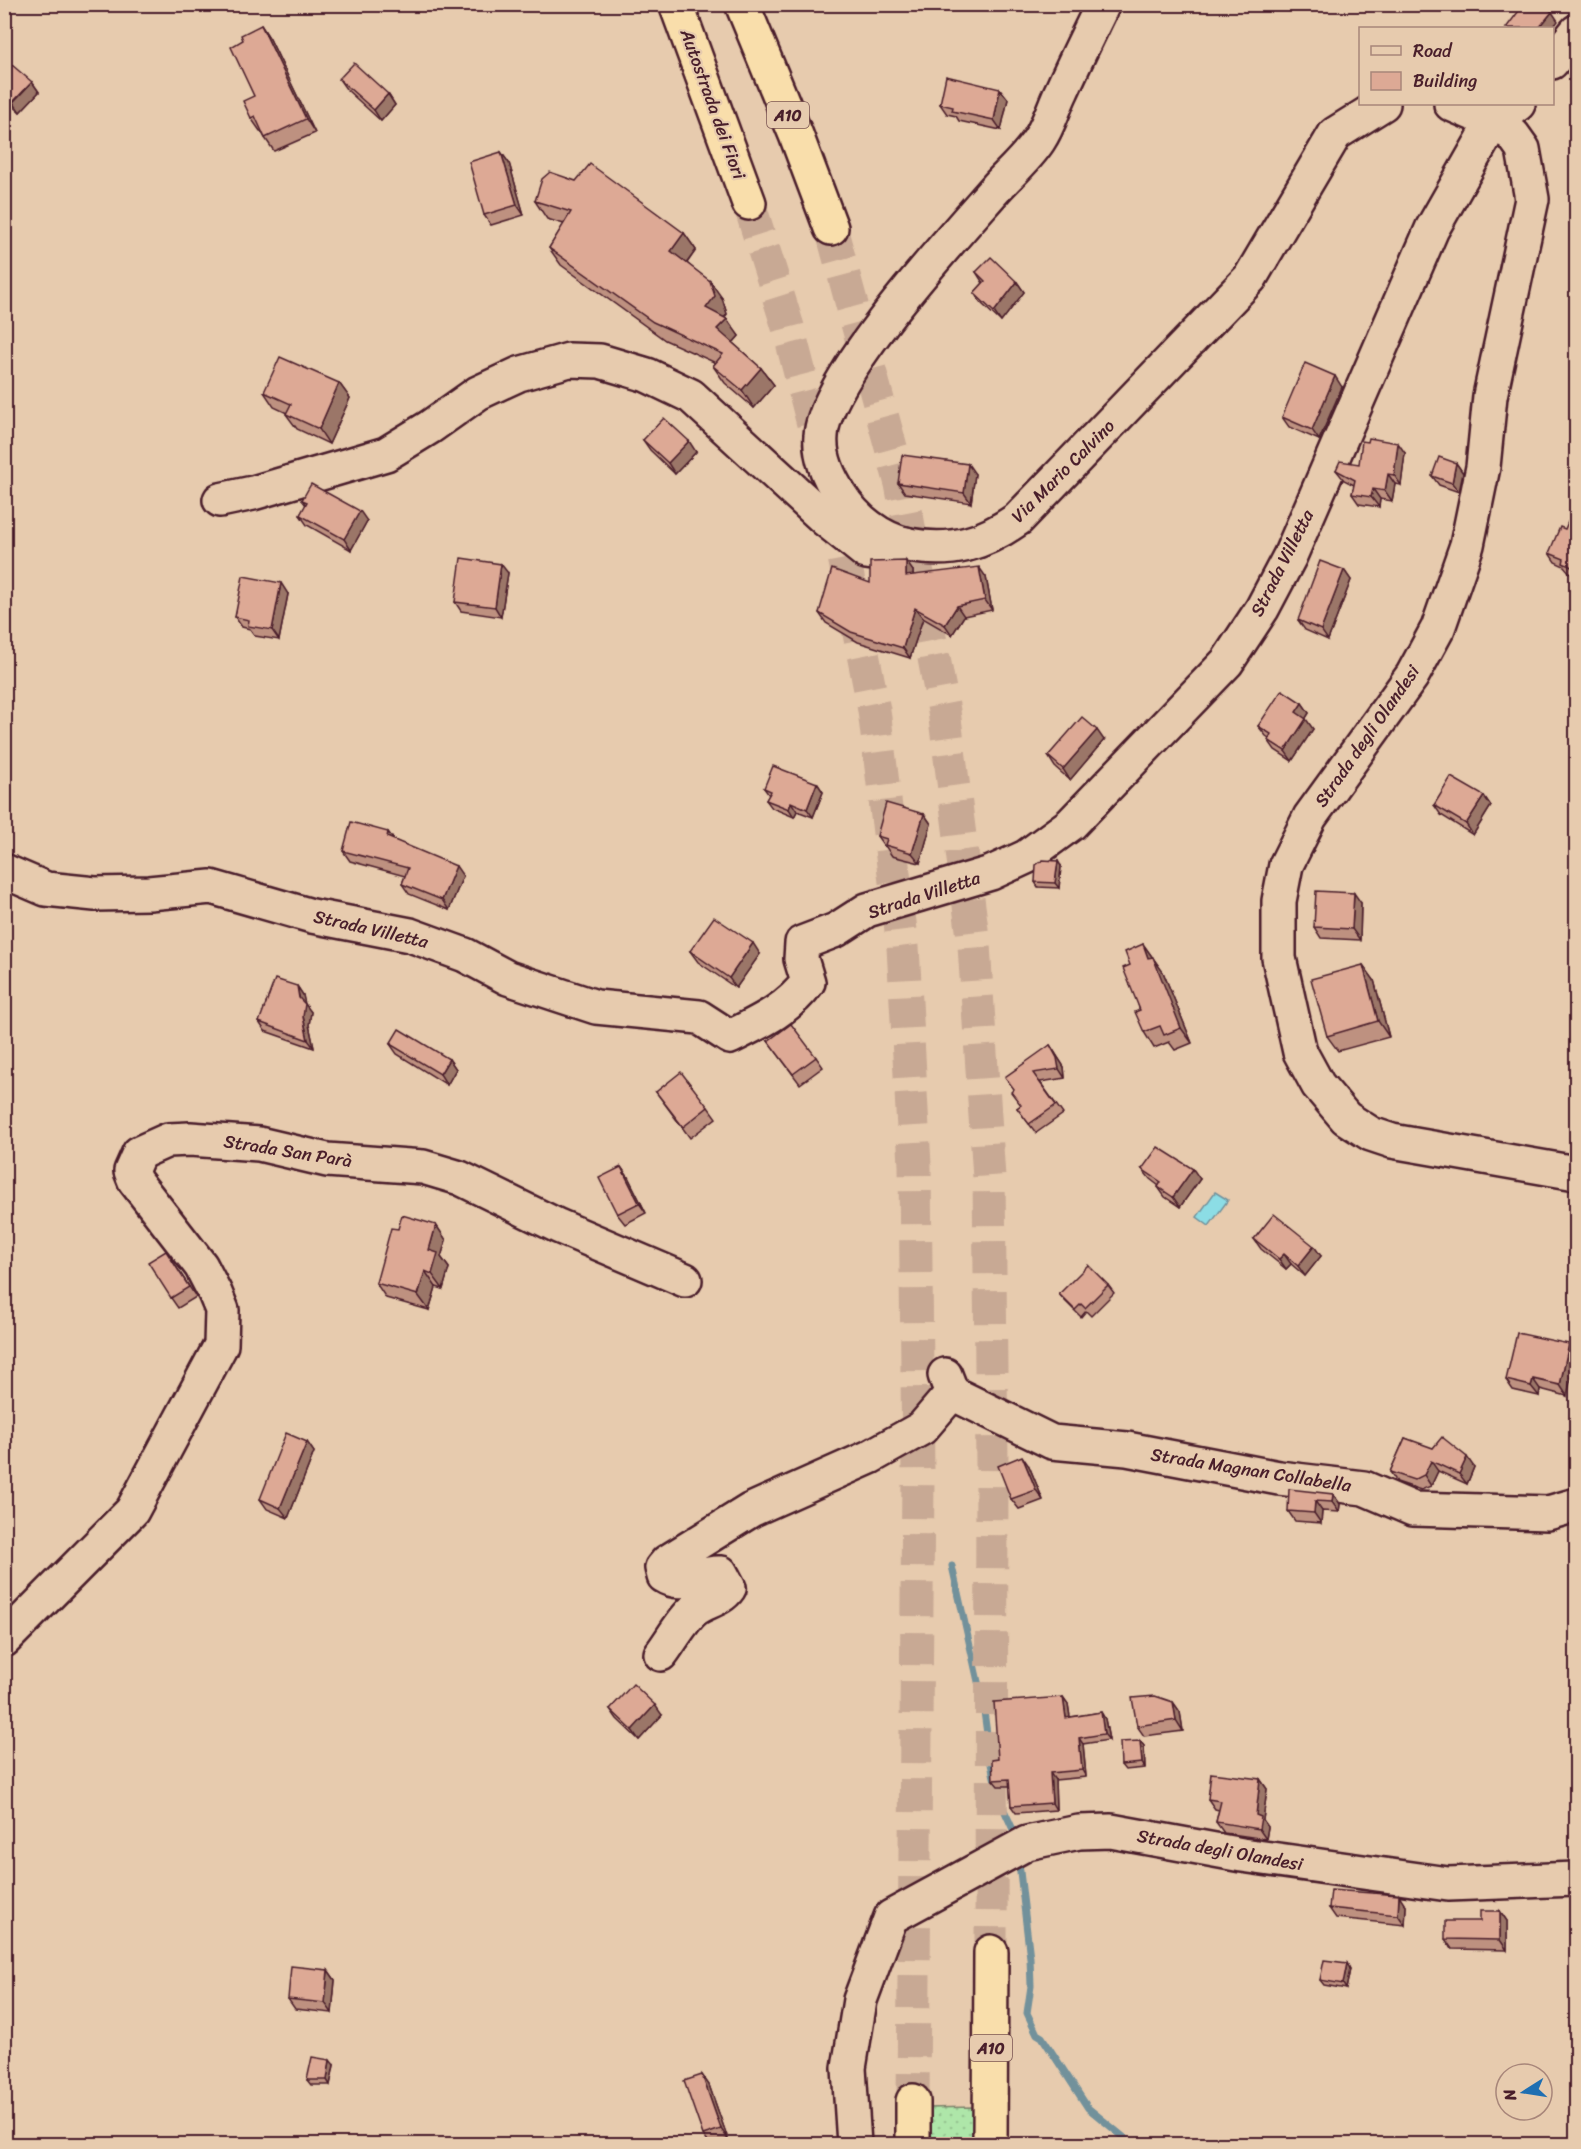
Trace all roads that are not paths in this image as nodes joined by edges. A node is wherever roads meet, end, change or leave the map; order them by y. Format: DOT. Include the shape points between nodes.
graph roads {
  1 [pos="676,4"];
  2 [pos="742,4"];
  3 [pos="1103,4"];
  4 [pos="1576,32"];
  5 [pos="1554,60"];
  6 [pos="1381,105"];
  7 [pos="1457,105"];
  8 [pos="1506,113"];
  9 [pos="749,203"];
  10 [pos="831,228"];
  11 [pos="220,500"];
  12 [pos="906,544"];
  13 [pos="4,871"];
  14 [pos="1576,1173"];
  15 [pos="685,1280"];
  16 [pos="1576,1505"];
  17 [pos="4,1640"];
  18 [pos="661,1654"];
  19 [pos="1576,1879"];
  20 [pos="991,1952"];
  21 [pos="913,2101"];
  22 [pos="854,2145"];
  23 [pos="913,2145"];
  24 [pos="990,2145"];
  1 -- 9 [label="highway, Autostrada dei Fiori"];
  2 -- 10 [label="highway, A10"];
  3 -- 12 [label="street, Via Mario Calvino" via="1039,140 873,336 841,384 828,412 821,435 828,476 850,511 869,527"];
  4 -- 5 [label="street"];
  6 -- 12 [label="street, Via Mario Calvino" via="1335,134 1250,278 1018,519 993,536 969,545 943,549"];
  7 -- 8 [label="street"];
  8 -- 13 [label="street, Strada Villetta" via="1432,229 1290,556 1227,663 1062,831 1026,857 991,873 867,910 836,930 802,943 801,959 808,982 802,992 783,1008 738,1033 730,1037 699,1017 596,1007 508,978 465,955 410,935 312,916 211,887 95,894 46,889"];
  8 -- 14 [label="street, Strada degli Olandesi" via="1513,135 1523,149 1532,199 1490,396 1483,467 1467,545 1438,628 1412,676 1310,817 1286,864 1280,901 1279,958 1300,1052 1318,1085 1346,1118 1371,1134 1392,1141"];
  11 -- 12 [label="street" via="386,454 478,393 519,374 568,360 600,362 647,375 691,396 825,520 866,552 887,555"];
  15 -- 17 [label="street, Strada San Parà" via="558,1226 460,1178 423,1167 327,1160 235,1142 168,1140 146,1148 133,1161 131,1171 201,1266 215,1293 222,1310 221,1345 132,1511"];
  16 -- 18 [label="street, Strada Magnan Collabella" via="1548,1513 1413,1509 1364,1488 1244,1472 1127,1449 1052,1442 949,1384 922,1428 870,1457 751,1510 667,1562 662,1568 669,1579 685,1582 711,1572 721,1573 729,1588 724,1595 690,1613"];
  19 -- 22 [label="street, Strada degli Olandesi" via="1448,1884 1242,1856 1111,1831 1079,1832 1027,1843 894,1914 860,2000 849,2068"];
  20 -- 24 [label="highway, A10"];
  21 -- 23 [label="highway"];
}
